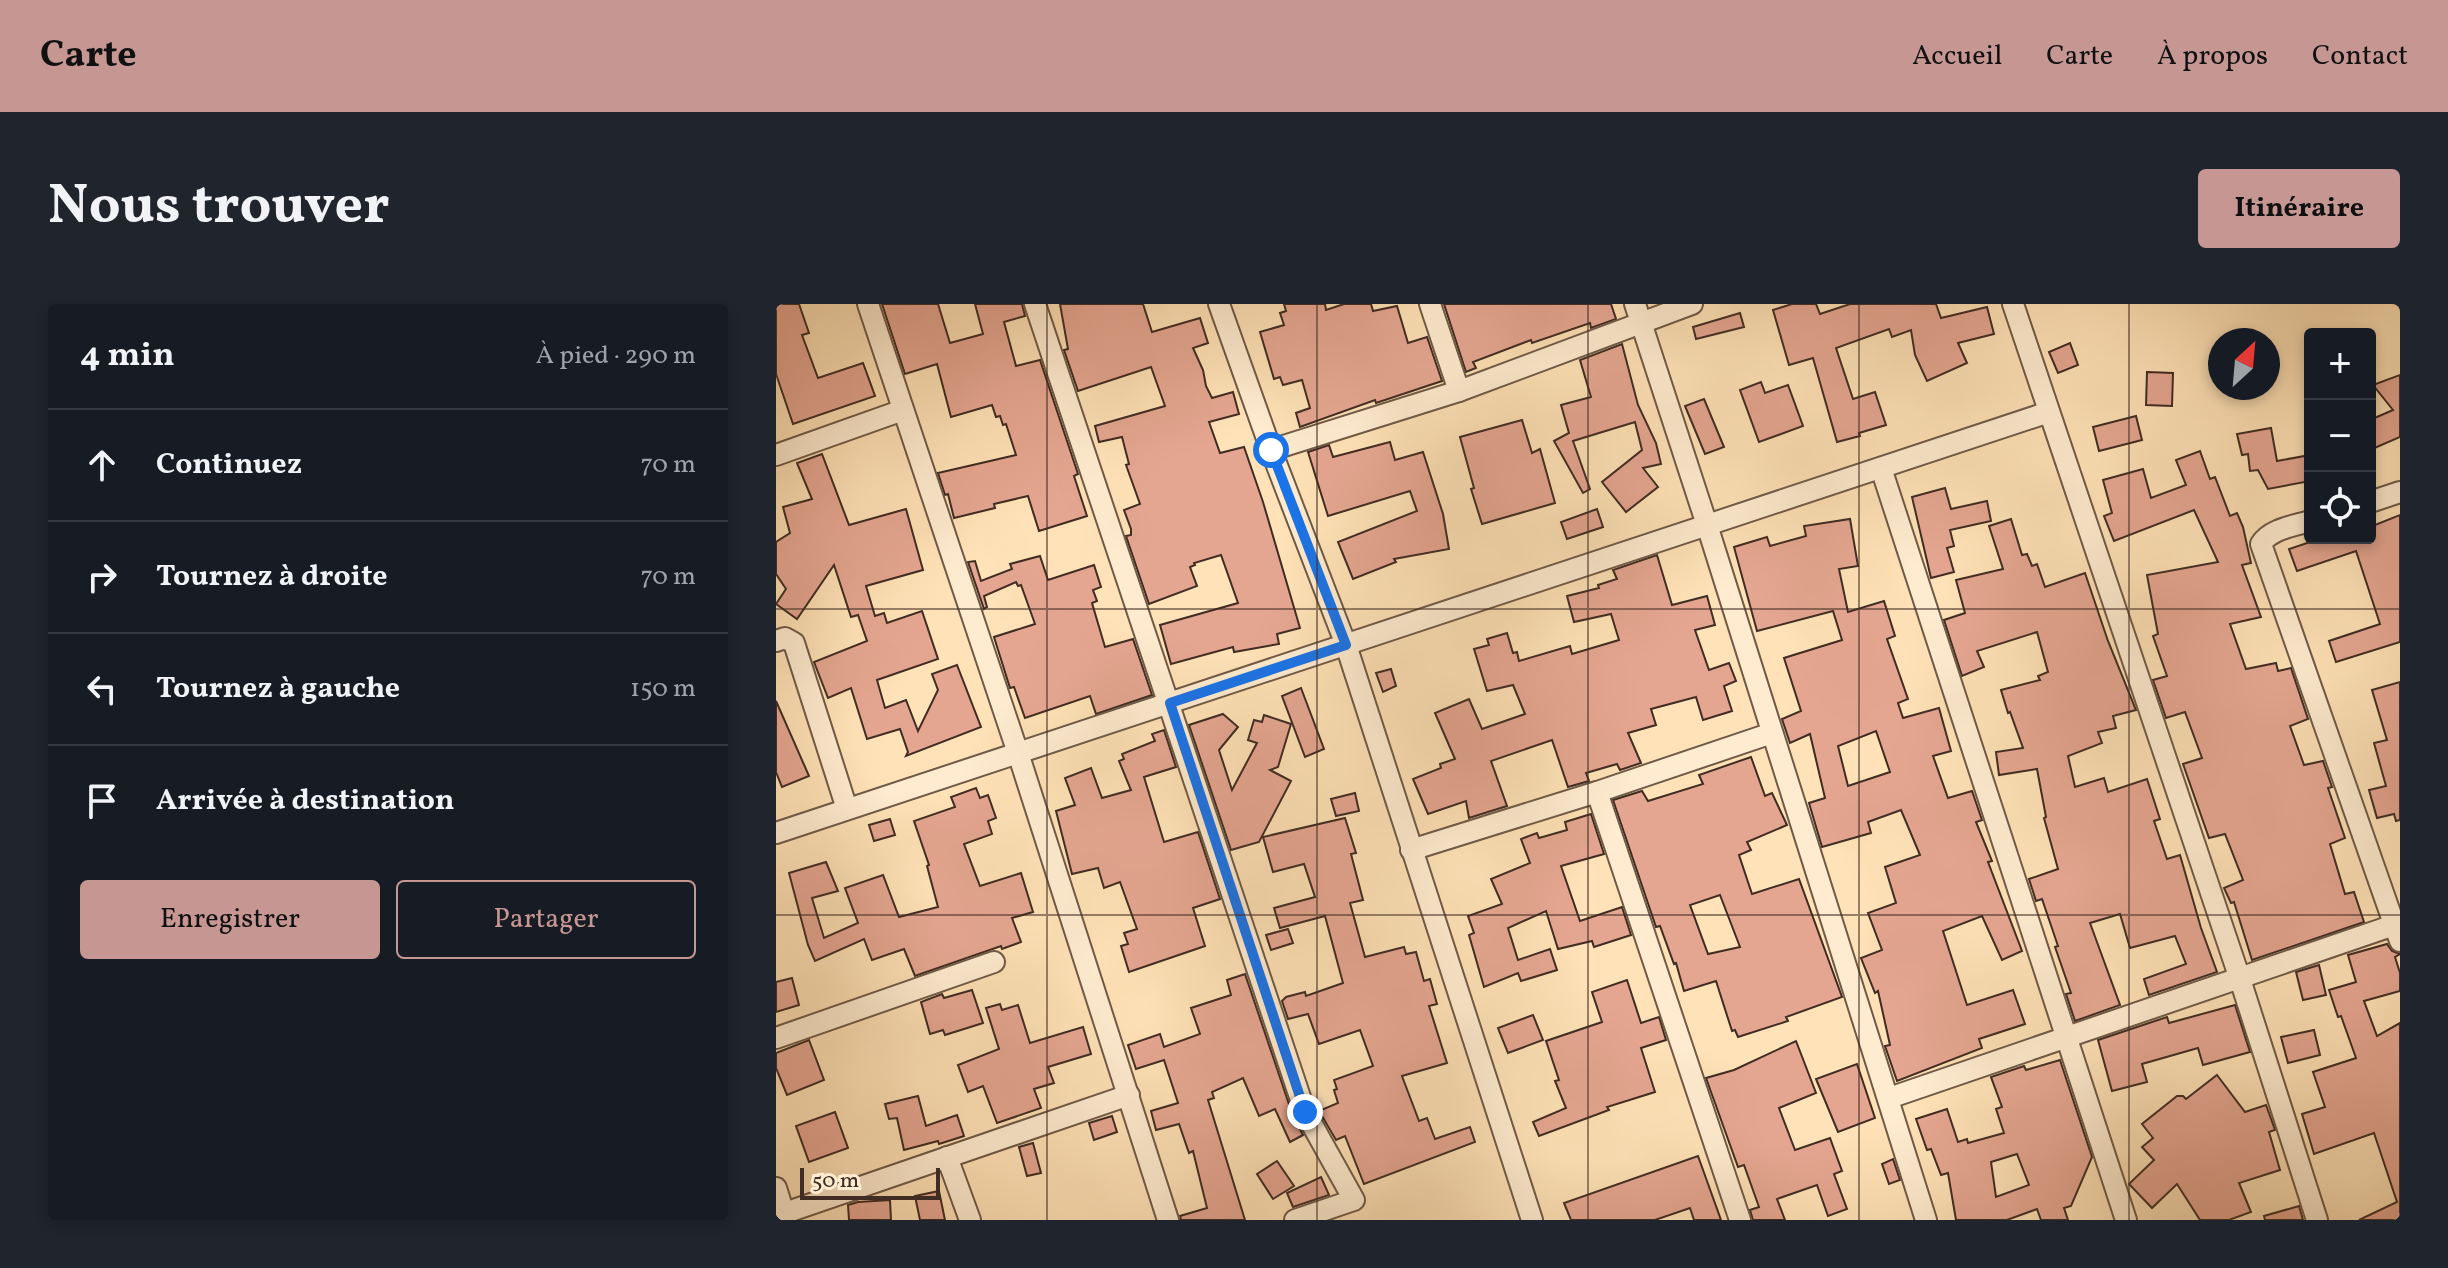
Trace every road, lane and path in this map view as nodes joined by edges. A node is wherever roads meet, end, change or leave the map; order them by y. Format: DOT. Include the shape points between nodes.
graph roads {
  1 [pos="868,304"];
  2 [pos="1035,304"];
  3 [pos="1219,304"];
  4 [pos="1430,304"];
  5 [pos="1692,304"];
  6 [pos="2013,304"];
  7 [pos="1638,314"];
  8 [pos="1459,391"];
  9 [pos="903,410"];
  10 [pos="2049,412"];
  11 [pos="1271,450"];
  12 [pos="776,455"];
  13 [pos="1881,468"];
  14 [pos="2400,492"];
  15 [pos="2376,500"];
  16 [pos="2304,523"];
  17 [pos="1707,525"];
  18 [pos="776,641"];
  19 [pos="1346,645"];
  20 [pos="1170,703"];
  21 [pos="1772,733"];
  22 [pos="1018,753"];
  23 [pos="1597,792"];
  24 [pos="847,809"];
  25 [pos="776,833"];
  26 [pos="1411,850"];
  27 [pos="2398,930"];
  28 [pos="994,962"];
  29 [pos="2239,976"];
  30 [pos="2067,1037"];
  31 [pos="776,1038"];
  32 [pos="1129,1095"];
  33 [pos="1889,1098"];
  34 [pos="947,1157"];
  35 [pos="776,1188"];
  36 [pos="782,1216"];
  37 [pos="970,1220"];
  38 [pos="1168,1220"];
  39 [pos="1295,1220"];
  40 [pos="1532,1220"];
  41 [pos="1740,1220"];
  42 [pos="1926,1220"];
  43 [pos="2126,1220"];
  44 [pos="2317,1220"];
  1 -- 9 [label="street"];
  2 -- 20 [label="street"];
  3 -- 11 [label="street"];
  4 -- 8 [label="street"];
  5 -- 7 [label="street"];
  6 -- 10 [label="street"];
  7 -- 8 [label="street"];
  7 -- 17 [label="street"];
  8 -- 11 [label="street"];
  9 -- 12 [label="street"];
  9 -- 22 [label="street"];
  10 -- 13 [label="street"];
  10 -- 29 [label="street"];
  11 -- 19 [label="street"];
  13 -- 17 [label="street"];
  13 -- 30 [label="street"];
  14 -- 15 [label="street"];
  16 -- 27 [label="street" via="2265,537 2261,544"];
  17 -- 19 [label="street"];
  17 -- 21 [label="street"];
  18 -- 24 [label="street" via="794,643"];
  19 -- 20 [label="street"];
  19 -- 26 [label="street"];
  20 -- 22 [label="street"];
  20 -- 39 [label="street" via="1305,1112 1354,1200"];
  21 -- 23 [label="street"];
  21 -- 33 [label="street"];
  22 -- 24 [label="street"];
  22 -- 32 [label="street"];
  23 -- 26 [label="street"];
  23 -- 41 [label="street"];
  24 -- 25 [label="street"];
  26 -- 40 [label="street"];
  27 -- 29 [label="street"];
  28 -- 31 [label="street"];
  29 -- 30 [label="street"];
  29 -- 44 [label="street"];
  30 -- 33 [label="street"];
  30 -- 43 [label="street"];
  32 -- 34 [label="street"];
  32 -- 38 [label="street"];
  33 -- 42 [label="street"];
  34 -- 36 [label="street"];
  34 -- 37 [label="street"];
  35 -- 36 [label="street"];
}
